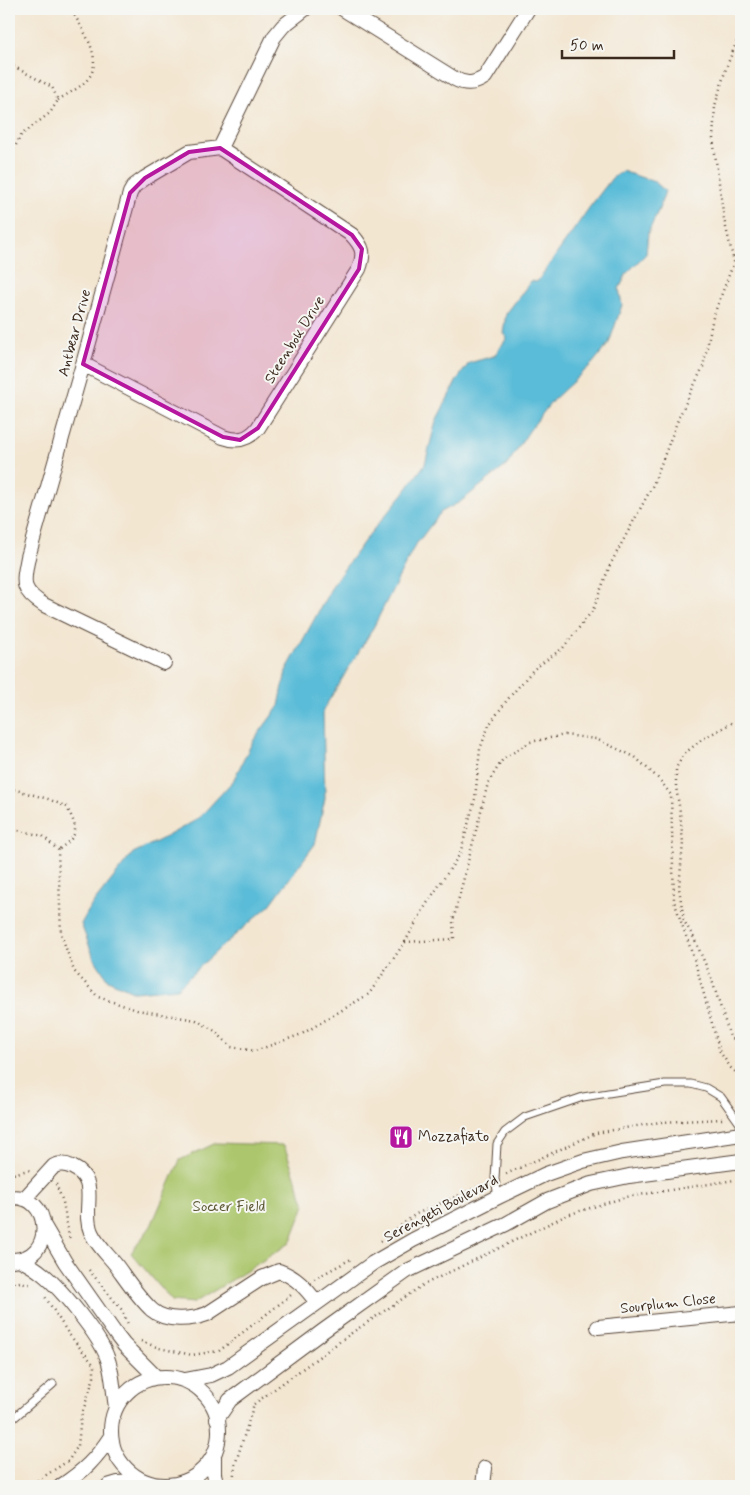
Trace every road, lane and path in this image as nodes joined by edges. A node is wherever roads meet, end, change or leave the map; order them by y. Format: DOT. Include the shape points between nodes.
graph roads {
  1 [pos="71,9"];
  2 [pos="305,9"];
  3 [pos="342,9"];
  4 [pos="528,9"];
  5 [pos="741,31"];
  6 [pos="9,64"];
  7 [pos="58,100"];
  8 [pos="220,148"];
  9 [pos="9,159"];
  10 [pos="83,364"];
  11 [pos="164,663"];
  12 [pos="741,721"];
  13 [pos="9,788"];
  14 [pos="9,828"];
  15 [pos="58,850"];
  16 [pos="405,942"];
  17 [pos="741,1043"];
  18 [pos="741,1077"];
  19 [pos="741,1124"];
  20 [pos="741,1134"];
  21 [pos="741,1161"];
  22 [pos="44,1177"];
  23 [pos="741,1179"];
  24 [pos="498,1196"];
  25 [pos="9,1198"];
  26 [pos="24,1199"];
  27 [pos="44,1226"];
  28 [pos="71,1244"];
  29 [pos="15,1260"];
  30 [pos="9,1284"];
  31 [pos="46,1284"];
  32 [pos="317,1303"];
  33 [pos="741,1313"];
  34 [pos="598,1327"];
  35 [pos="124,1345"];
  36 [pos="228,1367"];
  37 [pos="156,1376"];
  38 [pos="185,1380"];
  39 [pos="53,1384"];
  40 [pos="244,1389"];
  41 [pos="254,1404"];
  42 [pos="116,1406"];
  43 [pos="217,1420"];
  44 [pos="9,1422"];
  45 [pos="111,1436"];
  46 [pos="214,1453"];
  47 [pos="485,1468"];
  48 [pos="141,1480"];
  49 [pos="29,1486"];
  50 [pos="61,1486"];
  51 [pos="108,1486"];
  52 [pos="172,1486"];
  53 [pos="217,1486"];
  54 [pos="228,1486"];
  55 [pos="483,1486"];
  1 -- 7 [label="path" via="88,40 94,58 93,71 87,80"];
  2 -- 8 [label="street" via="274,37"];
  3 -- 4 [label="street" via="461,83 474,83 485,77"];
  5 -- 16 [label="path" via="715,106 713,139 724,219 734,262 713,317 703,367 679,417 653,485 610,565 593,610 563,648 534,669 489,725 480,749 474,799 460,854"];
  6 -- 7 [label="path" via="52,87"];
  7 -- 9 [label="path" via="50,113 21,135"];
  8 -- 10 [label="street, Antbear Drive" via="189,152 134,186"];
  8 -- 10 [label="street, Steenbok Drive" via="352,234 362,249 363,259 354,278 258,428 246,438 223,437"];
  10 -- 11 [label="street, Antbear Drive" via="28,557 24,586 32,598 44,605"];
  12 -- 17 [label="path" via="735,721 700,740 684,754 676,768 676,787 682,843 680,888 684,920 711,977 730,1037"];
  13 -- 15 [label="path" via="67,807 76,831 70,841"];
  14 -- 15 [label="path" via="43,836"];
  15 -- 16 [label="path" via="61,934 74,971 98,997 137,1010 196,1020 215,1031 231,1047 255,1051 302,1034 369,994"];
  16 -- 18 [label="path" via="454,939 453,921 488,783 503,759 530,742 565,735 596,739 635,757 671,795 674,901 720,1052"];
  19 -- 24 [label="lane" via="721,1097 691,1084 665,1084 583,1097 525,1118 505,1132 497,1144 495,1178"];
  20 -- 24 [label="street, Serengeti Boulevard" via="648,1147 583,1161"];
  21 -- 40 [label="street" via="629,1176 591,1184 547,1200 506,1224 407,1271"];
  22 -- 26 [label="street"];
  22 -- 28 [label="path" via="57,1185"];
  22 -- 32 [label="street" via="58,1164 70,1166 83,1174 87,1181 90,1231 153,1311 163,1316 198,1318 279,1271 303,1285"];
  23 -- 41 [label="path" via="626,1197 567,1215 423,1285"];
  24 -- 32 [label="street, Serengeti Boulevard" via="373,1263"];
  25 -- 26 [label="street"];
  26 -- 27 [label="street" via="40,1213"];
  27 -- 29 [label="street" via="40,1245 34,1253"];
  27 -- 35 [label="street" via="65,1262"];
  29 -- 31 [label="street"];
  30 -- 31 [label="path"];
  31 -- 42 [label="street" via="63,1294 99,1341 111,1368"];
  31 -- 49 [label="path" via="45,1298 94,1365 94,1377 81,1417 78,1446 68,1461"];
  32 -- 36 [label="street, Serengeti Boulevard"];
  33 -- 34 [label="street, Sourplum Close"];
  35 -- 36 [label="path" via="135,1339 192,1355 219,1351"];
  35 -- 37 [label="street"];
  36 -- 38 [label="street, Serengeti Boulevard" via="212,1375"];
  37 -- 38 [label="street"];
  37 -- 42 [label="street" via="126,1392"];
  38 -- 43 [label="street" via="206,1394"];
  39 -- 44 [label="lane"];
  40 -- 41 [label="path"];
  40 -- 43 [label="street" via="230,1400"];
  41 -- 54 [label="path" via="233,1482"];
  42 -- 45 [label="street" via="110,1423"];
  43 -- 46 [label="street" via="219,1429"];
  45 -- 48 [label="street" via="116,1457 127,1471"];
  45 -- 50 [label="street" via="98,1456"];
  46 -- 52 [label="street" via="194,1477"];
  46 -- 53 [label="street"];
  47 -- 55 [label="street"];
  48 -- 51 [label="street"];
  48 -- 52 [label="street"];
}
